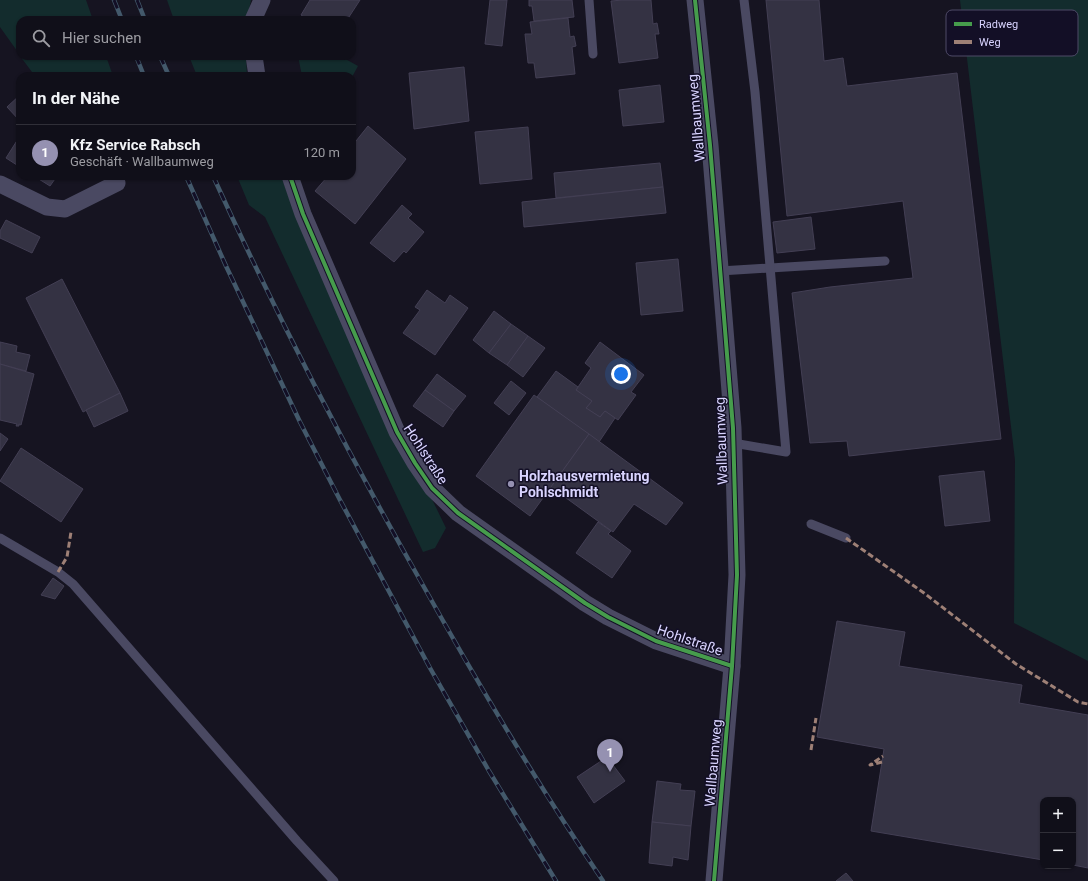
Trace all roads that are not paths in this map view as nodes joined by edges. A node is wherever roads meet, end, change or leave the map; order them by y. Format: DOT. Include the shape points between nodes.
graph roads {
  1 [pos="262,0"];
  2 [pos="589,0"];
  3 [pos="695,0"];
  4 [pos="744,0"];
  5 [pos="255,16"];
  6 [pos="593,54"];
  7 [pos="255,60"];
  8 [pos="257,72"];
  9 [pos="291,180"];
  10 [pos="0,184"];
  11 [pos="117,184"];
  12 [pos="885,261"];
  13 [pos="770,268"];
  14 [pos="720,271"];
  15 [pos="733,443"];
  16 [pos="811,524"];
  17 [pos="0,538"];
  18 [pos="846,538"];
  19 [pos="732,666"];
  20 [pos="334,881"];
  21 [pos="714,881"];
  1 -- 5 [label="street"];
  2 -- 6 [label="lane"];
  3 -- 14 [label="street, Wallbaumweg"];
  4 -- 13 [label="lane"];
  7 -- 8 [label="street"];
  9 -- 19 [label="street, Hohlstraße" via="303,214 397,432 432,488 458,514 578,599 656,641"];
  10 -- 11 [label="street" via="46,207 65,209"];
  12 -- 13 [label="lane"];
  13 -- 14 [label="lane"];
  13 -- 15 [label="lane" via="786,452"];
  14 -- 15 [label="street, Wallbaumweg"];
  15 -- 19 [label="street, Wallbaumweg" via="737,575"];
  16 -- 18 [label="lane"];
  17 -- 20 [label="lane" via="58,572 73,584"];
  19 -- 21 [label="street, Wallbaumweg"];
}
